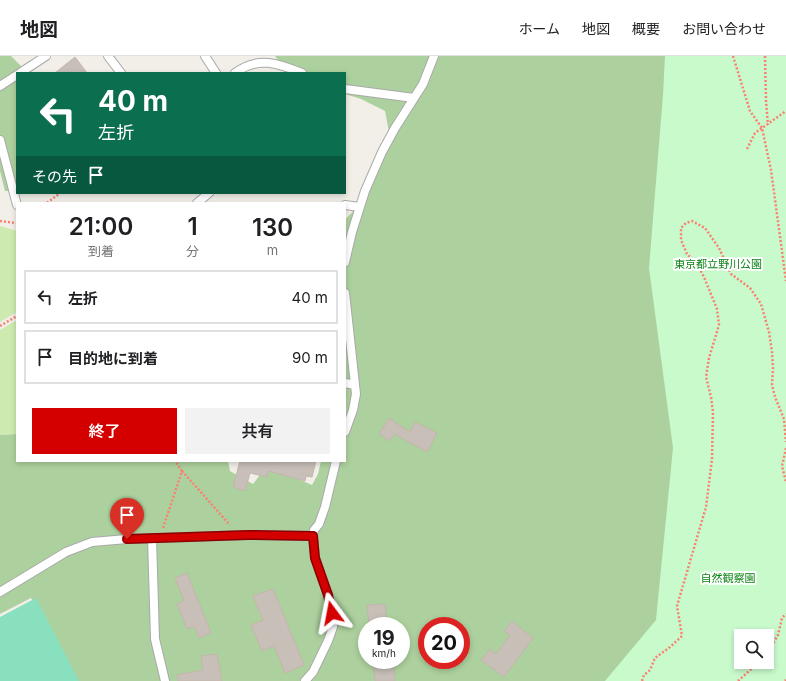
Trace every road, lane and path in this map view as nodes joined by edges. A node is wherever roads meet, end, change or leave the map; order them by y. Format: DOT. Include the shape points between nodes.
graph roads {
  1 [pos="46,56"];
  2 [pos="108,56"];
  3 [pos="205,56"];
  4 [pos="434,56"];
  5 [pos="733,56"];
  6 [pos="765,56"];
  7 [pos="22,72"];
  8 [pos="120,72"];
  9 [pos="215,72"];
  10 [pos="236,72"];
  11 [pos="299,72"];
  12 [pos="16,76"];
  13 [pos="0,86"];
  14 [pos="346,89"];
  15 [pos="414,98"];
  16 [pos="786,111"];
  17 [pos="768,125"];
  18 [pos="762,128"];
  19 [pos="0,140"];
  20 [pos="747,149"];
  21 [pos="59,194"];
  22 [pos="208,194"];
  23 [pos="16,202"];
  24 [pos="48,202"];
  25 [pos="198,202"];
  26 [pos="346,205"];
  27 [pos="360,207"];
  28 [pos="0,221"];
  29 [pos="16,223"];
  30 [pos="346,256"];
  31 [pos="786,281"];
  32 [pos="346,302"];
  33 [pos="16,317"];
  34 [pos="0,326"];
  35 [pos="346,383"];
  36 [pos="355,385"];
  37 [pos="346,429"];
  38 [pos="786,442"];
  39 [pos="786,448"];
  40 [pos="177,462"];
  41 [pos="336,462"];
  42 [pos="182,471"];
  43 [pos="786,482"];
  44 [pos="239,536"];
  45 [pos="313,536"];
  46 [pos="156,538"];
  47 [pos="0,592"];
  48 [pos="786,614"];
  49 [pos="774,642"];
  50 [pos="751,669"];
  51 [pos="165,681"];
  52 [pos="305,681"];
  53 [pos="642,681"];
  54 [pos="738,681"];
  1 -- 7 [label="lane"];
  2 -- 8 [label="lane"];
  3 -- 9 [label="lane"];
  4 -- 15 [label="lane" via="424,84"];
  5 -- 18 [label="path" via="750,111"];
  6 -- 17 [label="path"];
  10 -- 11 [label="lane" via="255,63 270,62"];
  12 -- 13 [label="lane"];
  14 -- 15 [label="lane"];
  15 -- 27 [label="lane" via="382,152"];
  16 -- 17 [label="path"];
  17 -- 18 [label="path"];
  18 -- 20 [label="path" via="755,133"];
  18 -- 31 [label="path" via="771,170"];
  19 -- 23 [label="lane"];
  21 -- 24 [label="path"];
  22 -- 25 [label="lane"];
  26 -- 27 [label="lane"];
  27 -- 30 [label="lane"];
  28 -- 29 [label="path"];
  32 -- 36 [label="lane"];
  33 -- 34 [label="path"];
  35 -- 36 [label="lane"];
  36 -- 37 [label="lane" via="353,410"];
  38 -- 53 [label="path" via="784,419 772,385 772,352 762,304 750,288 731,274 719,248 705,228 692,221 686,223 681,228 681,240 687,254 697,264 704,277 717,309 719,326 706,377 711,396 712,459 706,507 677,606 682,636 655,658"];
  39 -- 43 [label="path" via="782,466"];
  40 -- 42 [label="path"];
  41 -- 45 [label="lane" via="325,507"];
  42 -- 44 [label="path"];
  42 -- 46 [label="path"];
  44 -- 45 [label="lane"];
  44 -- 46 [label="lane"];
  45 -- 52 [label="lane" via="315,558 328,595 333,627 313,672"];
  46 -- 47 [label="lane" via="92,542 66,552"];
  46 -- 51 [label="lane" via="154,639"];
  48 -- 49 [label="path" via="782,618"];
  50 -- 54 [label="path"];
}
